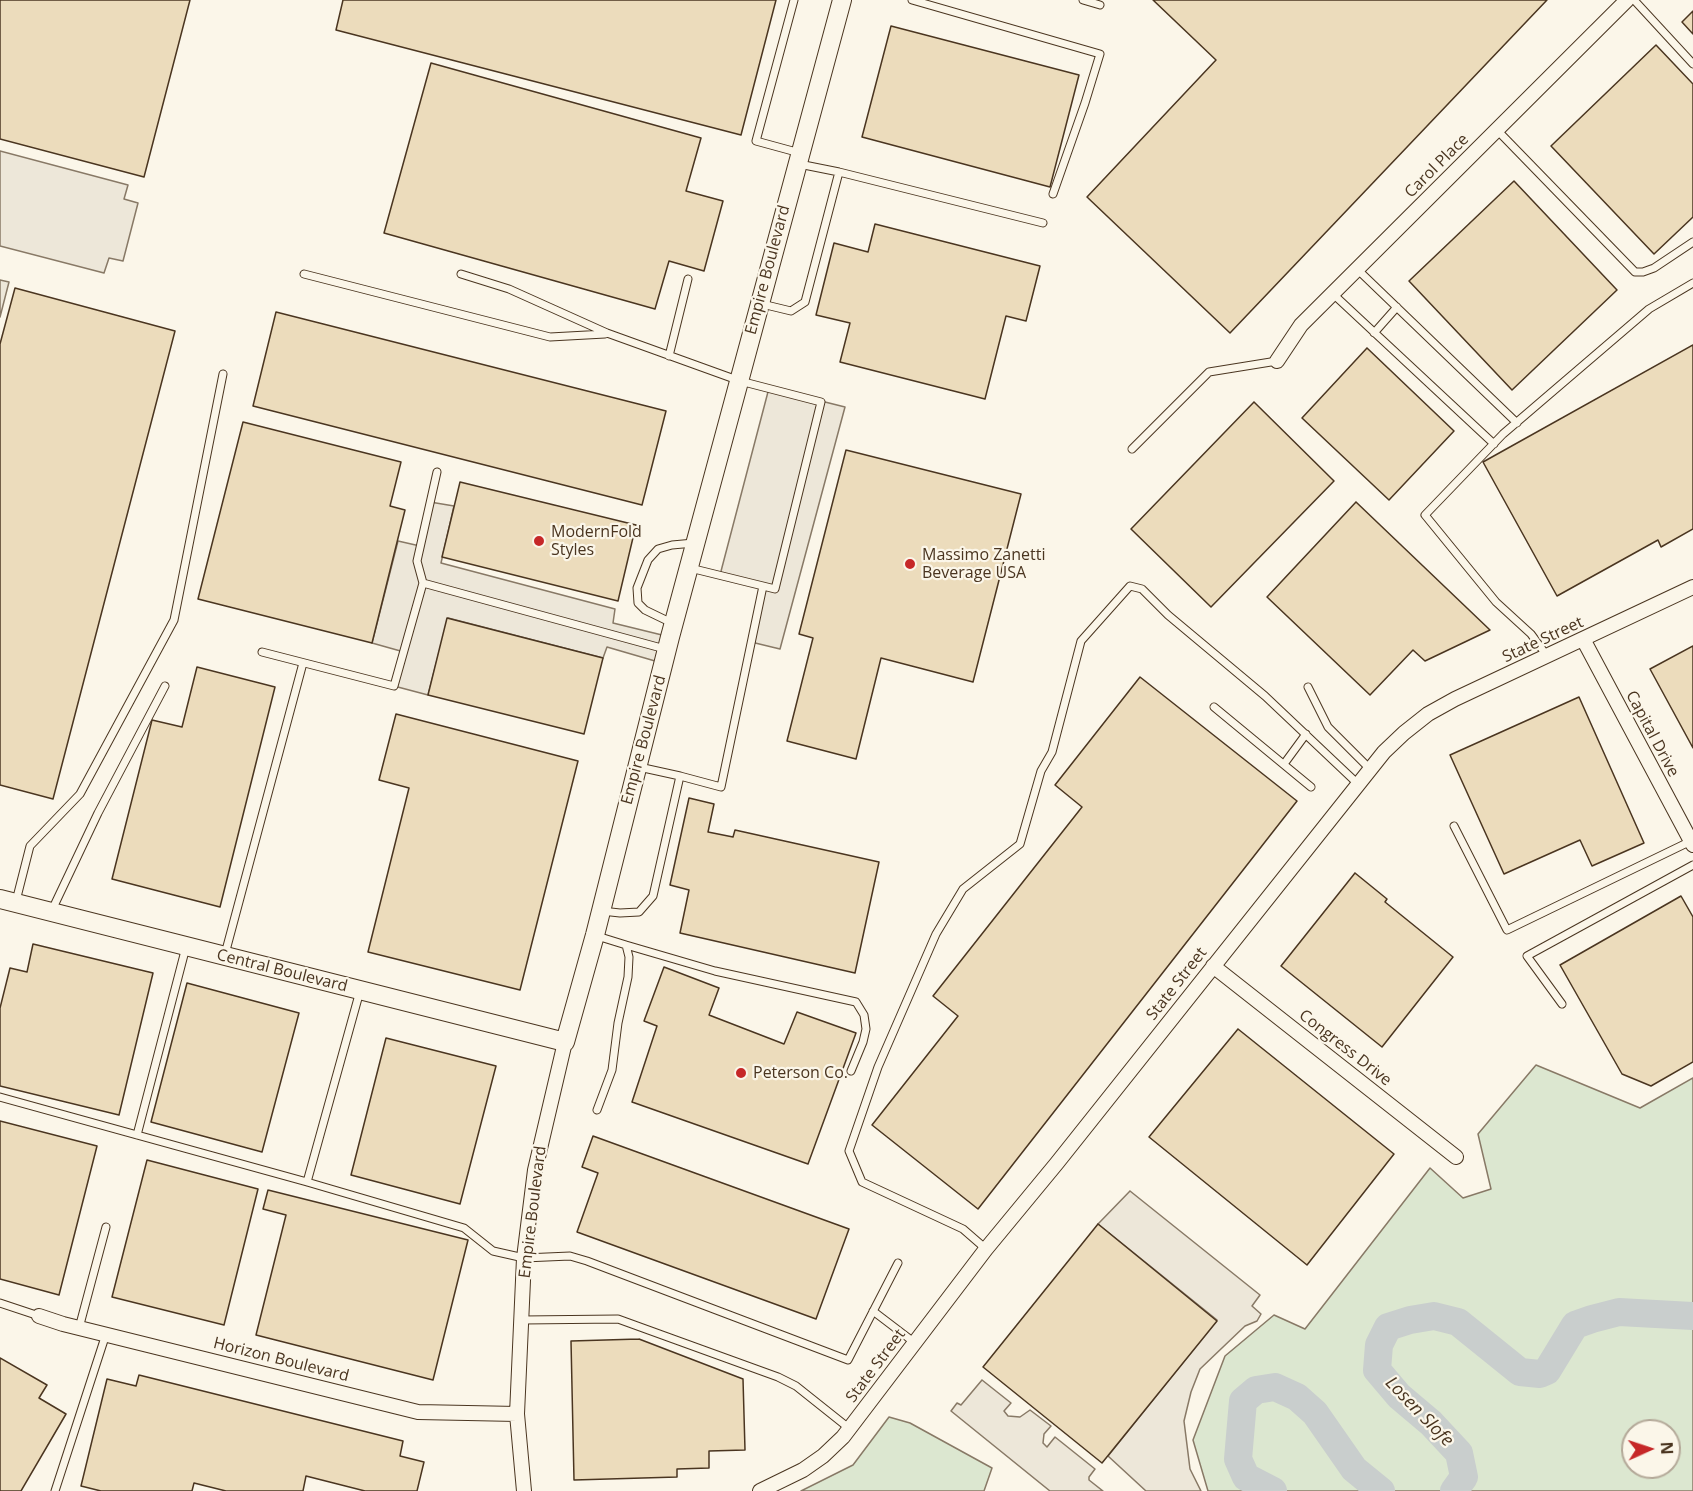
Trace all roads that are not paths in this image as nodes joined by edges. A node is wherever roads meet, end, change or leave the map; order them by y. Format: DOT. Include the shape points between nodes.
graph roads {
  1 [pos="794,0"];
  2 [pos="842,0"];
  3 [pos="912,0"];
  4 [pos="1083,0"];
  5 [pos="1627,0"];
  6 [pos="1634,0"];
  7 [pos="1100,5"];
  8 [pos="1693,64"];
  9 [pos="1497,130"];
  10 [pos="799,158"];
  11 [pos="838,172"];
  12 [pos="1053,194"];
  13 [pos="1043,223"];
  14 [pos="1693,242"];
  15 [pos="1357,269"];
  16 [pos="304,274"];
  17 [pos="461,274"];
  18 [pos="688,279"];
  19 [pos="1693,283"];
  20 [pos="1332,293"];
  21 [pos="760,303"];
  22 [pos="1397,307"];
  23 [pos="607,333"];
  24 [pos="1374,333"];
  25 [pos="669,356"];
  26 [pos="1277,362"];
  27 [pos="223,374"];
  28 [pos="740,381"];
  29 [pos="1517,423"];
  30 [pos="1494,444"];
  31 [pos="1132,449"];
  32 [pos="437,472"];
  33 [pos="697,543"];
  34 [pos="690,567"];
  35 [pos="423,583"];
  36 [pos="763,586"];
  37 [pos="1693,587"];
  38 [pos="674,624"];
  39 [pos="1583,639"];
  40 [pos="668,650"];
  41 [pos="262,652"];
  42 [pos="1547,656"];
  43 [pos="303,663"];
  44 [pos="165,686"];
  45 [pos="1308,687"];
  46 [pos="1214,707"];
  47 [pos="1306,734"];
  48 [pos="1284,764"];
  49 [pos="636,766"];
  50 [pos="1370,769"];
  51 [pos="680,776"];
  52 [pos="1358,784"];
  53 [pos="1311,787"];
  54 [pos="1454,826"];
  55 [pos="1692,843"];
  56 [pos="1693,865"];
  57 [pos="8,901"];
  58 [pos="600,911"];
  59 [pos="51,913"];
  60 [pos="595,935"];
  61 [pos="626,945"];
  62 [pos="186,947"];
  63 [pos="224,957"];
  64 [pos="1213,966"];
  65 [pos="360,991"];
  66 [pos="1562,1004"];
  67 [pos="565,1042"];
  68 [pos="851,1071"];
  69 [pos="0,1097"];
  70 [pos="597,1110"];
  71 [pos="137,1134"];
  72 [pos="1456,1157"];
  73 [pos="307,1182"];
  74 [pos="106,1227"];
  75 [pos="986,1249"];
  76 [pos="524,1258"];
  77 [pos="897,1263"];
  78 [pos="0,1303"];
  79 [pos="873,1311"];
  80 [pos="39,1316"];
  81 [pos="523,1320"];
  82 [pos="79,1328"];
  83 [pos="106,1334"];
  84 [pos="915,1343"];
  85 [pos="518,1414"];
  86 [pos="850,1429"];
  87 [pos="55,1491"];
  88 [pos="524,1491"];
  89 [pos="760,1491"];
  1 -- 10 [label="lane" via="756,141"];
  2 -- 10 [label="street, Empire Boulevard"];
  3 -- 12 [label="lane" via="1100,54"];
  4 -- 7 [label="lane"];
  5 -- 9 [label="street, Carol Place"];
  6 -- 8 [label="lane"];
  9 -- 14 [label="lane" via="1635,272 1654,268"];
  9 -- 15 [label="street, Carol Place"];
  10 -- 11 [label="lane"];
  10 -- 21 [label="street, Empire Boulevard"];
  11 -- 13 [label="lane"];
  11 -- 21 [label="lane" via="805,302 792,311"];
  15 -- 20 [label="street, Carol Place"];
  15 -- 22 [label="lane"];
  16 -- 23 [label="lane" via="550,337"];
  17 -- 23 [label="lane" via="509,289"];
  18 -- 25 [label="lane"];
  19 -- 29 [label="lane" via="1649,309"];
  20 -- 24 [label="lane"];
  20 -- 26 [label="street, Carol Place" via="1301,325"];
  21 -- 28 [label="street, Empire Boulevard"];
  22 -- 24 [label="lane"];
  22 -- 29 [label="lane"];
  23 -- 25 [label="lane"];
  24 -- 30 [label="lane"];
  25 -- 28 [label="lane"];
  26 -- 31 [label="lane" via="1209,372"];
  27 -- 57 [label="lane" via="174,620 80,794 30,846"];
  28 -- 33 [label="street, Empire Boulevard"];
  28 -- 36 [label="lane" via="821,402 775,589"];
  29 -- 30 [label="lane"];
  30 -- 42 [label="lane" via="1425,515 1496,602 1531,634"];
  32 -- 35 [label="lane" via="417,561"];
  33 -- 34 [label="street, Empire Boulevard"];
  33 -- 38 [label="lane" via="658,549 648,560 637,588 638,603 645,610"];
  34 -- 36 [label="lane"];
  34 -- 38 [label="street, Empire Boulevard"];
  35 -- 40 [label="lane"];
  35 -- 43 [label="lane" via="394,686"];
  36 -- 51 [label="lane" via="721,787"];
  37 -- 39 [label="street, State Street"];
  38 -- 40 [label="street, Empire Boulevard"];
  39 -- 42 [label="street, State Street"];
  39 -- 55 [label="street, Capital Drive"];
  40 -- 49 [label="street, Empire Boulevard"];
  41 -- 43 [label="lane"];
  42 -- 50 [label="street, State Street" via="1428,714"];
  43 -- 63 [label="lane"];
  44 -- 59 [label="lane"];
  45 -- 50 [label="lane" via="1328,727"];
  46 -- 48 [label="lane"];
  47 -- 48 [label="lane"];
  47 -- 52 [label="lane"];
  47 -- 75 [label="lane" via="1142,589 1130,586 1081,641 1052,752 1041,771 1020,844 963,889 936,934 878,1067 849,1151 862,1182 963,1229"];
  48 -- 53 [label="lane"];
  49 -- 51 [label="lane"];
  49 -- 58 [label="street, Empire Boulevard"];
  50 -- 52 [label="street, State Street"];
  51 -- 58 [label="lane" via="653,896 639,912"];
  52 -- 64 [label="street, State Street"];
  54 -- 55 [label="lane" via="1507,930"];
  56 -- 66 [label="lane" via="1527,956"];
  57 -- 59 [label="street, Central Boulevard"];
  58 -- 60 [label="street, Empire Boulevard"];
  59 -- 62 [label="street, Central Boulevard"];
  60 -- 61 [label="lane"];
  60 -- 67 [label="street, Empire Boulevard"];
  61 -- 68 [label="lane" via="715,971 856,1002 866,1029"];
  61 -- 70 [label="lane" via="628,977 612,1070"];
  62 -- 63 [label="street, Central Boulevard"];
  62 -- 71 [label="lane"];
  63 -- 65 [label="street, Central Boulevard"];
  64 -- 72 [label="street, Congress Drive"];
  64 -- 75 [label="street, State Street"];
  65 -- 67 [label="street, Central Boulevard"];
  65 -- 73 [label="lane"];
  67 -- 76 [label="street, Empire Boulevard" via="535,1170"];
  69 -- 71 [label="lane"];
  71 -- 73 [label="lane"];
  73 -- 76 [label="lane" via="464,1228 493,1251"];
  74 -- 82 [label="lane"];
  75 -- 84 [label="street, State Street"];
  76 -- 79 [label="lane" via="570,1256 587,1261 848,1360"];
  76 -- 81 [label="street, Empire Boulevard"];
  77 -- 79 [label="lane"];
  78 -- 80 [label="lane"];
  79 -- 84 [label="lane"];
  80 -- 82 [label="street, Horizon Boulevard"];
  81 -- 85 [label="street, Empire Boulevard"];
  81 -- 86 [label="lane" via="618,1319 778,1377 796,1386"];
  82 -- 83 [label="street, Horizon Boulevard"];
  83 -- 85 [label="street, Horizon Boulevard" via="418,1412"];
  83 -- 87 [label="lane"];
  84 -- 86 [label="street, State Street"];
  85 -- 88 [label="street, Empire Boulevard"];
  86 -- 89 [label="street, State Street" via="803,1470"];
}
